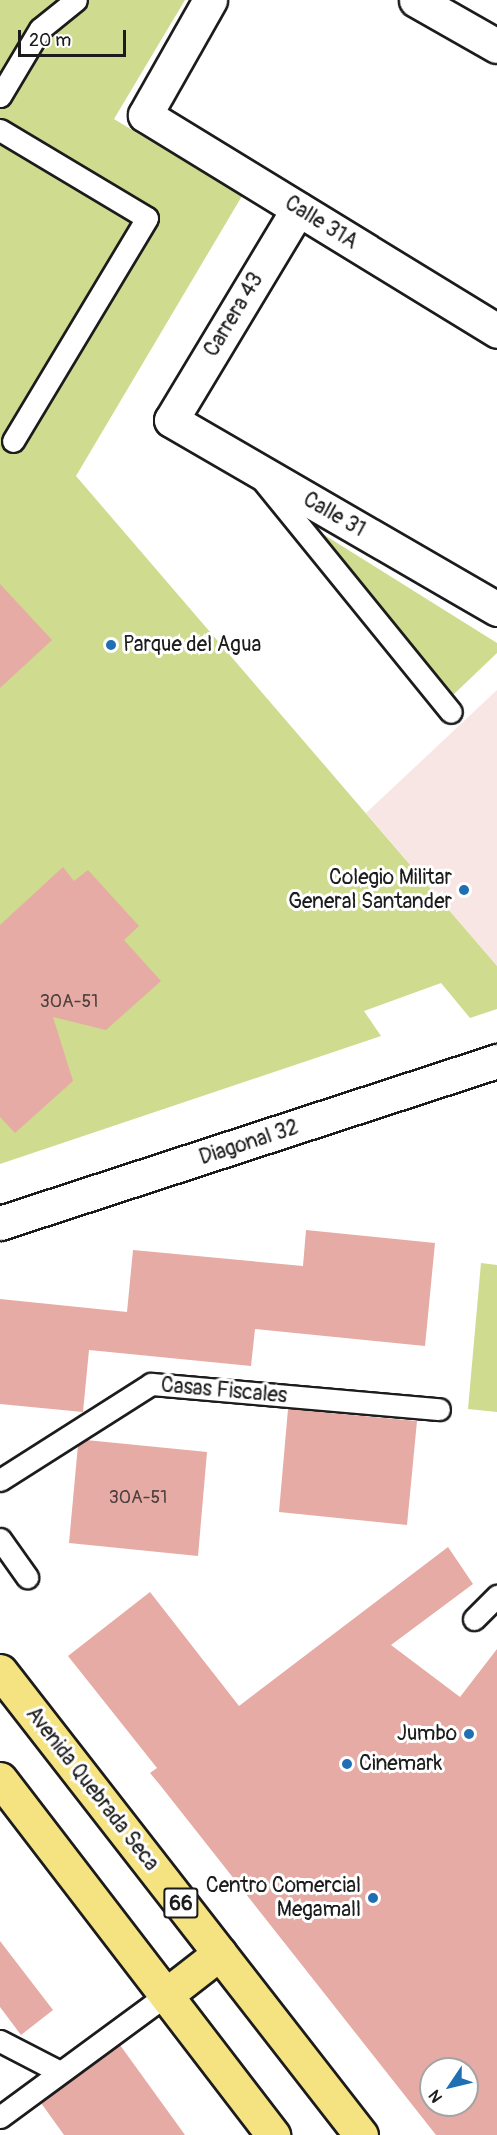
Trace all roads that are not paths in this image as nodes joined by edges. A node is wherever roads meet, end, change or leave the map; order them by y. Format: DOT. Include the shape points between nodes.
graph roads {
  1 [pos="76,0"];
  2 [pos="210,0"];
  3 [pos="417,0"];
  4 [pos="497,46"];
  5 [pos="0,96"];
  6 [pos="0,130"];
  7 [pos="298,209"];
  8 [pos="497,331"];
  9 [pos="171,420"];
  10 [pos="13,441"];
  11 [pos="252,467"];
  12 [pos="497,609"];
  13 [pos="450,712"];
  14 [pos="497,1061"];
  15 [pos="0,1223"];
  16 [pos="439,1409"];
  17 [pos="0,1480"];
  18 [pos="0,1539"];
  19 [pos="27,1576"];
  20 [pos="497,1596"];
  21 [pos="474,1618"];
  22 [pos="0,1671"];
  23 [pos="3,1784"];
  24 [pos="220,1953"];
  25 [pos="166,1995"];
  26 [pos="0,2041"];
  27 [pos="58,2071"];
  28 [pos="0,2117"];
  29 [pos="273,2135"];
  30 [pos="361,2135"];
  1 -- 5 [label="lane" via="40,29"];
  2 -- 7 [label="street, Calle 31A" via="145,115"];
  3 -- 4 [label="street"];
  6 -- 10 [label="lane" via="147,218"];
  7 -- 8 [label="street, Calle 31A"];
  7 -- 9 [label="street, Carrera 43"];
  9 -- 11 [label="street, Calle 31"];
  11 -- 12 [label="street, Calle 31"];
  11 -- 13 [label="lane"];
  14 -- 15 [label="street, Diagonal 32"];
  16 -- 17 [label="lane, Casas Fiscales" via="152,1384"];
  18 -- 19 [label="lane"];
  20 -- 21 [label="lane"];
  22 -- 24 [label="highway, Avenida Quebrada Seca / 66"];
  23 -- 25 [label="highway"];
  24 -- 25 [label="highway"];
  24 -- 30 [label="highway, Avenida Quebrada Seca / 66"];
  25 -- 27 [label="lane"];
  25 -- 29 [label="highway"];
  26 -- 27 [label="lane"];
  27 -- 28 [label="lane"];
}
